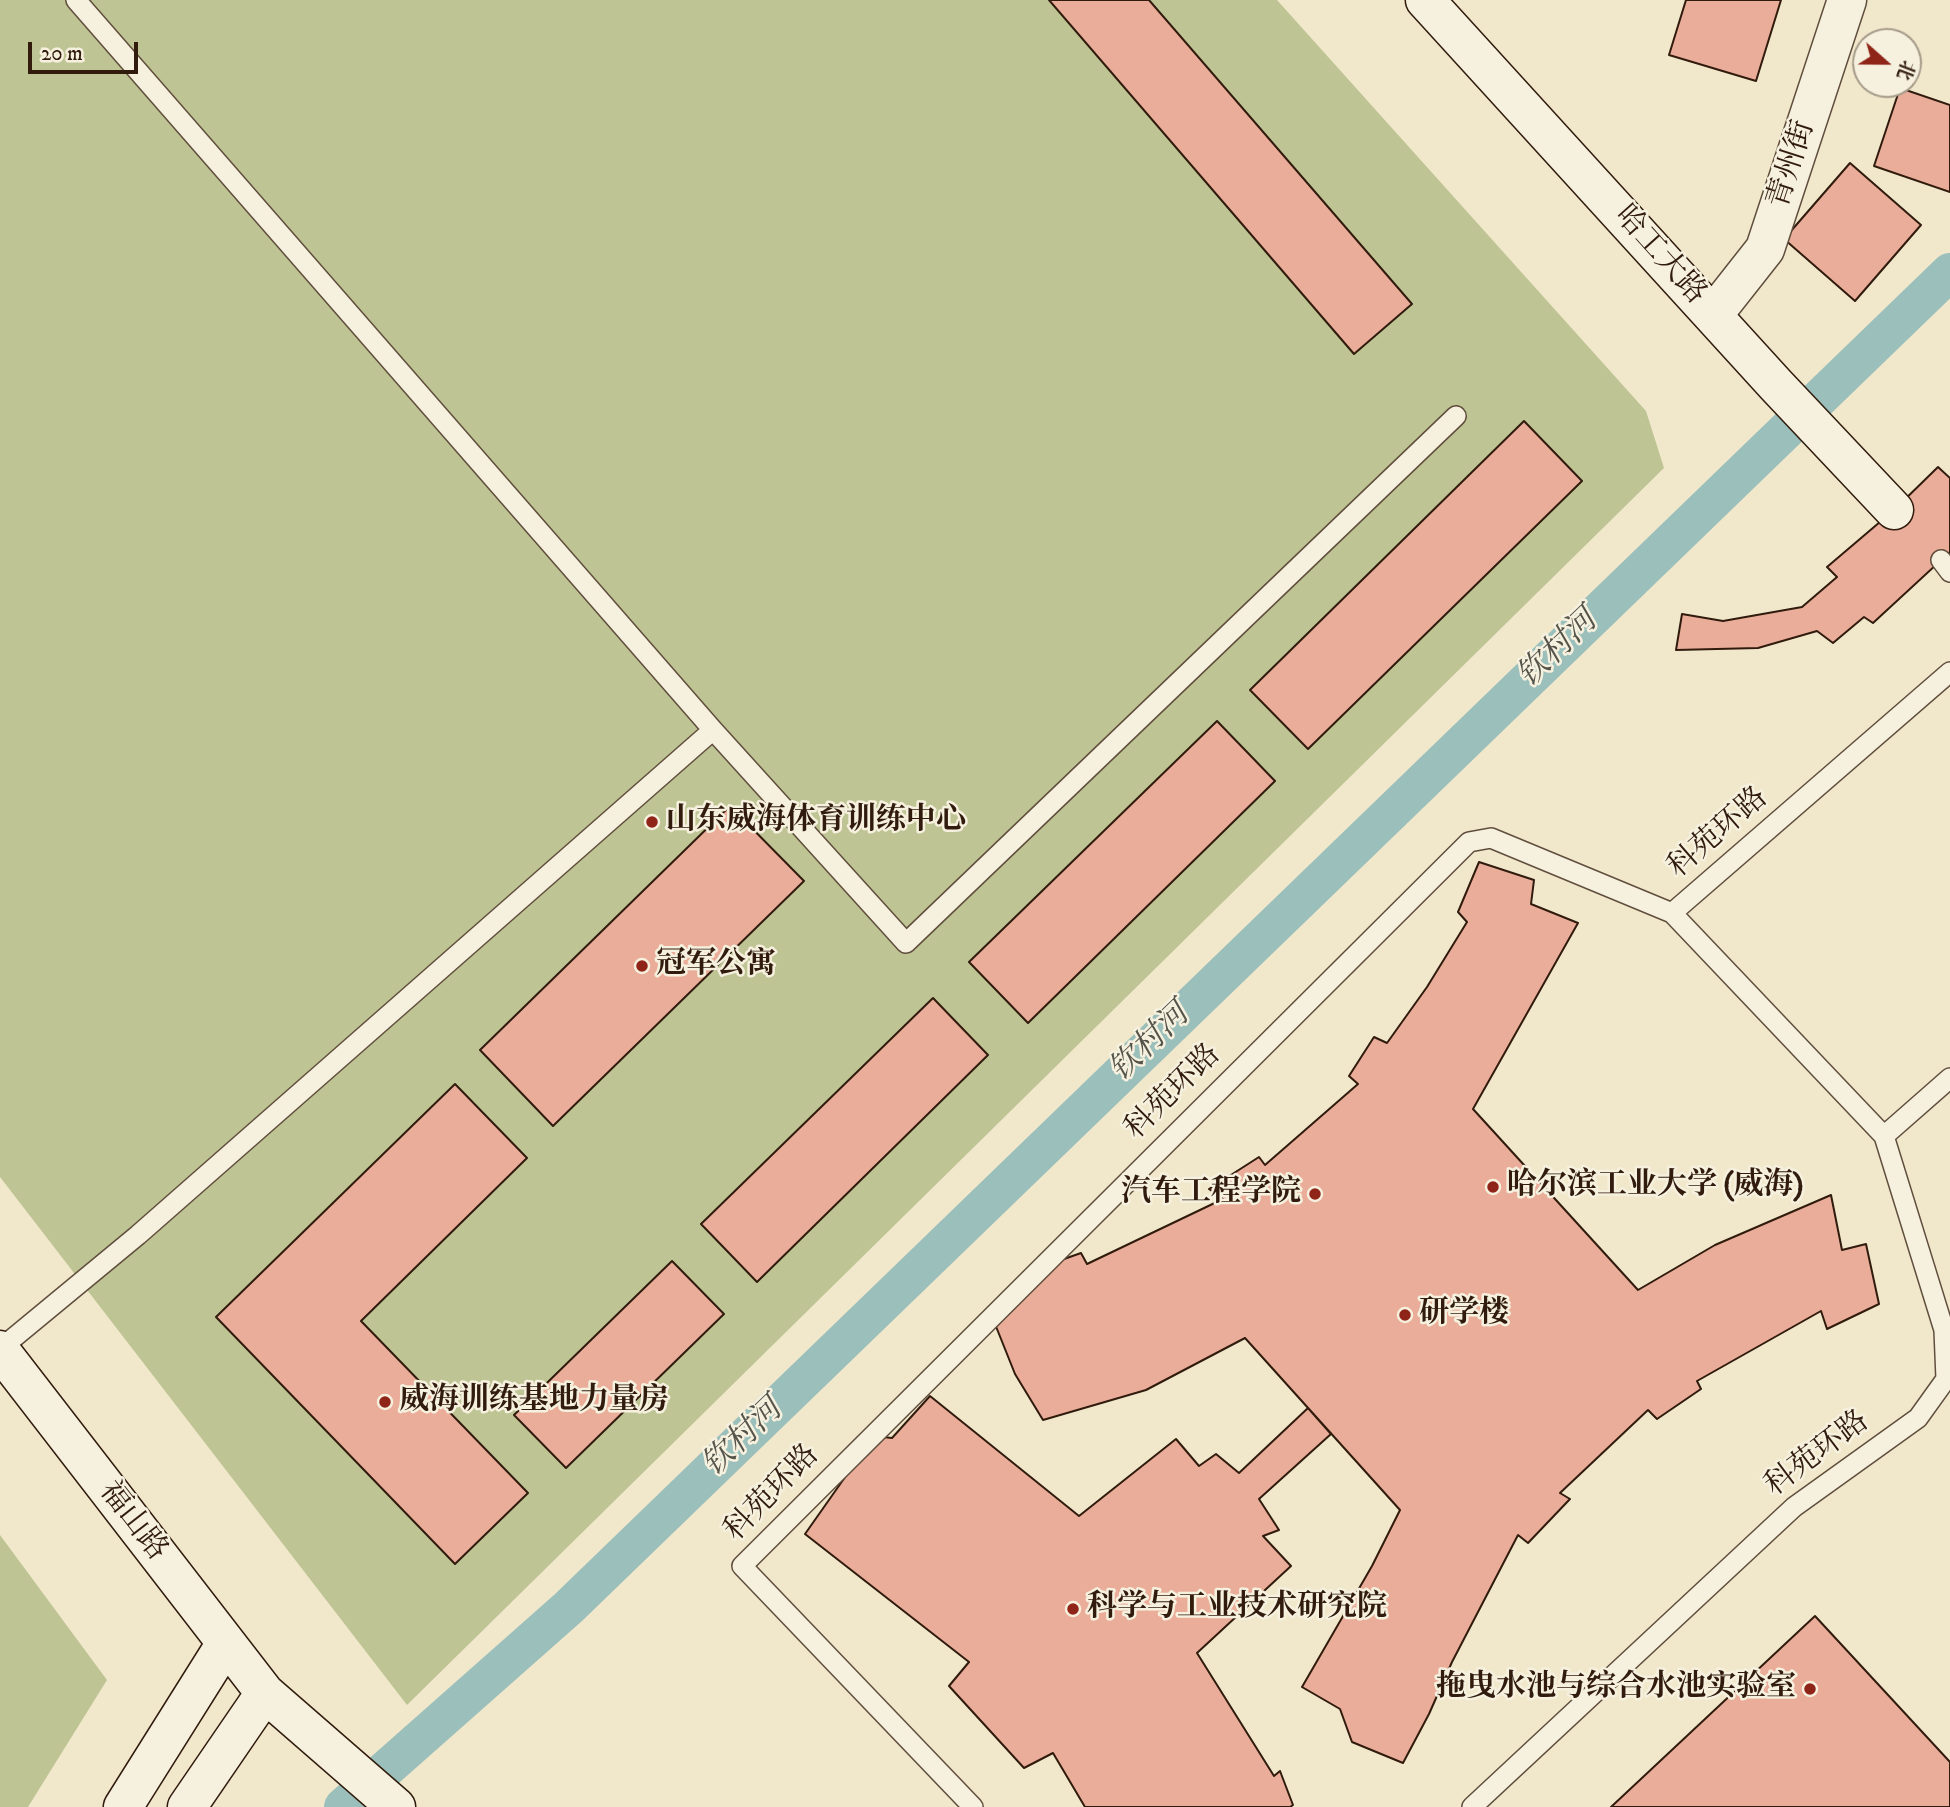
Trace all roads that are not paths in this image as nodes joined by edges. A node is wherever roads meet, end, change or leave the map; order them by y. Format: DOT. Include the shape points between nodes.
graph roads {
  1 [pos="76,0"];
  2 [pos="1425,0"];
  3 [pos="1847,0"];
  4 [pos="1713,315"];
  5 [pos="1456,416"];
  6 [pos="1894,510"];
  7 [pos="1950,672"];
  8 [pos="713,730"];
  9 [pos="1672,914"];
  10 [pos="1950,1078"];
  11 [pos="1884,1136"];
  12 [pos="0,1350"];
  13 [pos="226,1643"];
  14 [pos="265,1693"];
  15 [pos="123,1807"];
  16 [pos="187,1807"];
  17 [pos="396,1807"];
  18 [pos="973,1807"];
  19 [pos="1472,1807"];
  1 -- 8 [label="lane"];
  2 -- 4 [label="main road, 哈工大路"];
  3 -- 4 [label="main road, 青州街" via="1765,250"];
  4 -- 6 [label="main road, 哈工大路"];
  5 -- 8 [label="lane" via="906,943"];
  7 -- 9 [label="lane, 科苑环路"];
  8 -- 12 [label="lane" via="149,1226"];
  9 -- 11 [label="lane"];
  9 -- 18 [label="lane, 科苑环路" via="1491,838 1469,842 741,1566"];
  10 -- 11 [label="lane"];
  11 -- 19 [label="lane, 科苑环路" via="1944,1330 1946,1379 1917,1418 1794,1507"];
  12 -- 13 [label="main road, 福山路"];
  13 -- 14 [label="main road, 福山路"];
  13 -- 15 [label="main road"];
  14 -- 16 [label="main road"];
  14 -- 17 [label="main road, 福山路"];
}
